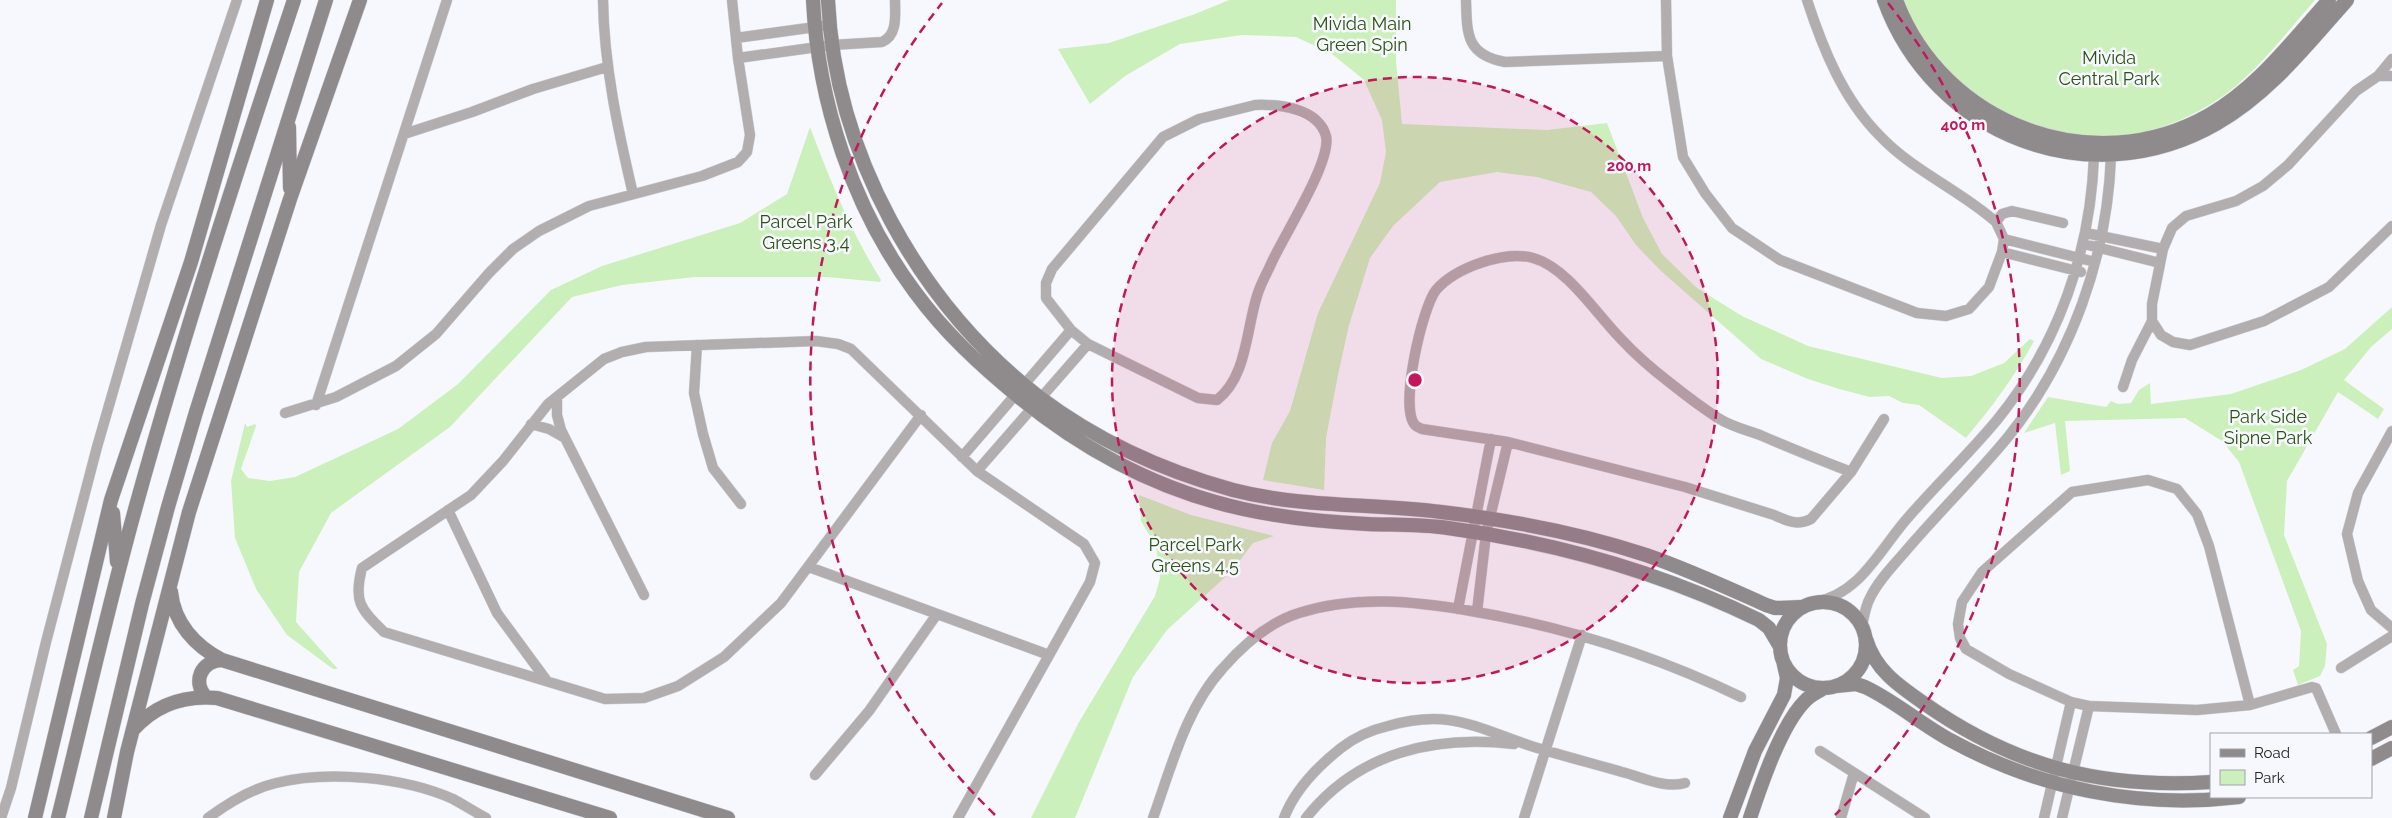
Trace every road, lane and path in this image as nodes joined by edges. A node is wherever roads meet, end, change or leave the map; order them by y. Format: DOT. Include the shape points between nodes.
graph roads {
  1 [pos="237,0"];
  2 [pos="267,0"];
  3 [pos="294,0"];
  4 [pos="326,0"];
  5 [pos="360,0"];
  6 [pos="447,0"];
  7 [pos="603,0"];
  8 [pos="732,0"];
  9 [pos="813,0"];
  10 [pos="828,0"];
  11 [pos="895,0"];
  12 [pos="1466,0"];
  13 [pos="1666,0"];
  14 [pos="1807,0"];
  15 [pos="1884,0"];
  16 [pos="1896,0"];
  17 [pos="2329,0"];
  18 [pos="2347,0"];
  19 [pos="830,25"];
  20 [pos="815,27"];
  21 [pos="736,38"];
  22 [pos="832,45"];
  23 [pos="818,47"];
  24 [pos="1667,56"];
  25 [pos="738,58"];
  26 [pos="2392,59"];
  27 [pos="607,67"];
  28 [pos="2378,76"];
  29 [pos="2392,76"];
  30 [pos="289,113"];
  31 [pos="404,134"];
  32 [pos="2094,155"];
  33 [pos="2112,155"];
  34 [pos="633,194"];
  35 [pos="290,199"];
  36 [pos="1996,222"];
  37 [pos="2063,223"];
  38 [pos="2392,226"];
  39 [pos="2086,233"];
  40 [pos="2102,235"];
  41 [pos="2004,239"];
  42 [pos="2084,244"];
  43 [pos="2099,247"];
  44 [pos="2163,249"];
  45 [pos="2002,252"];
  46 [pos="2080,258"];
  47 [pos="2094,262"];
  48 [pos="2160,263"];
  49 [pos="2076,271"];
  50 [pos="2090,275"];
  51 [pos="2152,321"];
  52 [pos="1071,330"];
  53 [pos="1088,344"];
  54 [pos="697,345"];
  55 [pos="2123,387"];
  56 [pos="1020,390"];
  57 [pos="557,397"];
  58 [pos="1036,403"];
  59 [pos="316,405"];
  60 [pos="285,413"];
  61 [pos="921,415"];
  62 [pos="1884,419"];
  63 [pos="532,424"];
  64 [pos="2392,431"];
  65 [pos="565,438"];
  66 [pos="1490,439"];
  67 [pos="1508,442"];
  68 [pos="962,457"];
  69 [pos="978,471"];
  70 [pos="1851,472"];
  71 [pos="111,500"];
  72 [pos="741,504"];
  73 [pos="448,510"];
  74 [pos="1474,516"];
  75 [pos="1489,519"];
  76 [pos="1471,532"];
  77 [pos="1486,534"];
  78 [pos="808,567"];
  79 [pos="118,572"];
  80 [pos="170,586"];
  81 [pos="644,595"];
  82 [pos="1815,602"];
  83 [pos="1801,608"];
  84 [pos="1458,609"];
  85 [pos="1476,612"];
  86 [pos="937,614"];
  87 [pos="2392,628"];
  88 [pos="1864,633"];
  89 [pos="1582,635"];
  90 [pos="2392,636"];
  91 [pos="1779,645"];
  92 [pos="1049,655"];
  93 [pos="222,660"];
  94 [pos="1782,660"];
  95 [pos="2341,668"];
  96 [pos="547,682"];
  97 [pos="1830,687"];
  98 [pos="206,697"];
  99 [pos="1741,697"];
  100 [pos="2071,702"];
  101 [pos="2250,705"];
  102 [pos="2089,706"];
  103 [pos="2392,727"];
  104 [pos="132,731"];
  105 [pos="2336,733"];
  106 [pos="2372,737"];
  107 [pos="1529,745"];
  108 [pos="2392,748"];
  109 [pos="1545,750"];
  110 [pos="1820,751"];
  111 [pos="2372,758"];
  112 [pos="2057,768"];
  113 [pos="1854,773"];
  114 [pos="2073,773"];
  115 [pos="815,775"];
  116 [pos="2210,782"];
  117 [pos="1685,783"];
  118 [pos="2053,783"];
  119 [pos="2070,788"];
  120 [pos="2230,798"];
  121 [pos="1730,817"];
  122 [pos="1,818"];
  123 [pos="35,818"];
  124 [pos="58,818"];
  125 [pos="91,818"];
  126 [pos="114,818"];
  127 [pos="208,818"];
  128 [pos="486,818"];
  129 [pos="610,818"];
  130 [pos="728,818"];
  131 [pos="958,818"];
  132 [pos="1153,818"];
  133 [pos="1284,818"];
  134 [pos="1306,818"];
  135 [pos="1524,818"];
  136 [pos="1750,818"];
  137 [pos="1841,818"];
  138 [pos="1925,818"];
  139 [pos="2044,818"];
  140 [pos="2062,818"];
  1 -- 122 [label="street" via="161,225 95,456"];
  2 -- 71 [label="street" via="191,262"];
  3 -- 79 [label="street" via="182,345"];
  4 -- 30 [label="street"];
  5 -- 35 [label="street"];
  6 -- 31 [label="street"];
  7 -- 27 [label="street"];
  8 -- 21 [label="street"];
  9 -- 20 [label="street"];
  10 -- 19 [label="street"];
  11 -- 22 [label="street" via="893,32 886,41"];
  12 -- 24 [label="street" via="1470,43 1491,59 1505,62"];
  13 -- 24 [label="street"];
  14 -- 36 [label="street" via="1822,47 1845,91 1880,137"];
  15 -- 32 [label="street" via="1919,64 1940,89 1966,111 1994,129 2024,142 2057,151"];
  16 -- 17 [label="street" via="1931,61 1980,105 2012,123 2048,136 2074,142 2112,144 2146,139 2179,129 2226,104 2268,68"];
  18 -- 33 [label="street" via="2277,78 2231,115 2168,145"];
  19 -- 20 [label="street"];
  19 -- 22 [label="street"];
  20 -- 21 [label="street"];
  20 -- 23 [label="street"];
  21 -- 25 [label="street"];
  22 -- 23 [label="street"];
  22 -- 56 [label="street" via="852,128 869,175 901,239 929,283"];
  23 -- 25 [label="street"];
  23 -- 56 [label="street" via="822,78 842,152 881,238 914,291 940,322 979,363"];
  24 -- 45 [label="street" via="1683,156 1705,193 1732,228 1780,260 1917,313 1946,316 1969,309 1988,287"];
  25 -- 34 [label="street" via="750,135 743,158 719,171"];
  26 -- 28 [label="street"];
  27 -- 31 [label="street"];
  27 -- 34 [label="street"];
  28 -- 29 [label="street"];
  28 -- 44 [label="street" via="2356,91 2288,165 2264,186 2236,201 2186,216 2172,228"];
  30 -- 35 [label="street"];
  30 -- 125 [label="street" via="168,508"];
  31 -- 59 [label="street"];
  32 -- 33 [label="street"];
  32 -- 39 [label="street"];
  33 -- 40 [label="street"];
  34 -- 59 [label="street" via="589,206 539,231 513,249 436,334 412,354 362,385"];
  35 -- 80 [label="street" via="189,512"];
  36 -- 37 [label="street" via="2002,214 2012,211"];
  36 -- 41 [label="street"];
  38 -- 51 [label="street" via="2329,286 2264,322 2190,345 2173,342 2161,334"];
  39 -- 40 [label="street"];
  39 -- 42 [label="street"];
  40 -- 43 [label="street"];
  40 -- 44 [label="street"];
  41 -- 45 [label="street"];
  41 -- 46 [label="street"];
  42 -- 43 [label="street"];
  42 -- 46 [label="street"];
  43 -- 47 [label="street"];
  43 -- 48 [label="street"];
  44 -- 48 [label="street"];
  45 -- 49 [label="street"];
  46 -- 47 [label="street"];
  46 -- 49 [label="street"];
  47 -- 50 [label="street"];
  48 -- 51 [label="street"];
  49 -- 50 [label="street"];
  49 -- 82 [label="street" via="2059,316 2036,362 1996,421 1905,521 1855,583 1835,597"];
  50 -- 88 [label="street" via="2069,335 2033,403 2003,443 1881,581 1870,598"];
  51 -- 55 [label="street" via="2132,360"];
  52 -- 53 [label="street"];
  52 -- 53 [label="street" via="1046,298 1046,283 1052,269 1163,137 1198,119 1255,105 1270,104 1299,111 1315,120 1323,129 1326,151 1257,295 1235,379 1227,392 1217,400 1198,398"];
  52 -- 56 [label="street"];
  53 -- 58 [label="street"];
  54 -- 57 [label="street" via="646,347 622,352 604,359"];
  54 -- 61 [label="street" via="816,341 838,344 862,358"];
  54 -- 72 [label="street" via="694,393 703,434 713,468"];
  56 -- 58 [label="street"];
  56 -- 68 [label="street"];
  57 -- 63 [label="street"];
  57 -- 65 [label="street" via="557,415"];
  58 -- 69 [label="street"];
  58 -- 74 [label="street" via="1126,450 1233,490 1314,504"];
  58 -- 76 [label="street" via="1066,434 1132,470 1163,484 1240,508 1320,521 1421,525"];
  59 -- 60 [label="street"];
  61 -- 68 [label="street"];
  61 -- 78 [label="street"];
  62 -- 70 [label="street"];
  63 -- 65 [label="street"];
  63 -- 73 [label="street" via="471,495"];
  64 -- 87 [label="street" via="2358,493 2347,534 2358,582 2371,610"];
  65 -- 81 [label="street"];
  66 -- 67 [label="street"];
  66 -- 70 [label="street" via="1422,429 1415,425 1410,398 1412,367 1419,334 1436,291 1459,272 1487,260 1514,256 1534,258 1556,270 1621,340 1669,382 1719,419"];
  66 -- 74 [label="street"];
  67 -- 70 [label="street" via="1685,487 1798,523 1811,519"];
  67 -- 75 [label="street"];
  68 -- 69 [label="street"];
  69 -- 92 [label="street" via="1084,544 1095,563 1090,582"];
  71 -- 79 [label="street"];
  71 -- 123 [label="street"];
  73 -- 96 [label="street" via="497,613"];
  73 -- 96 [label="street" via="362,568 357,587 362,611 384,632"];
  74 -- 75 [label="street"];
  74 -- 76 [label="street"];
  75 -- 77 [label="street"];
  75 -- 83 [label="street" via="1614,545 1695,573 1766,605"];
  76 -- 77 [label="street"];
  76 -- 84 [label="street"];
  77 -- 85 [label="street"];
  77 -- 91 [label="street" via="1642,570 1760,620"];
  78 -- 86 [label="street"];
  78 -- 96 [label="street" via="781,603 724,657 678,686 644,698 605,699"];
  79 -- 124 [label="street"];
  80 -- 93 [label="street" via="182,626 199,646"];
  80 -- 104 [label="street"];
  82 -- 83 [label="street"];
  82 -- 88 [label="street" via="1830,602 1844,607 1856,617"];
  83 -- 91 [label="street" via="1789,617"];
  84 -- 85 [label="street"];
  84 -- 132 [label="street" via="1393,602 1339,604 1297,613 1255,638 1222,669 1195,710"];
  85 -- 89 [label="street"];
  86 -- 92 [label="street"];
  86 -- 115 [label="street" via="869,711"];
  88 -- 97 [label="street" via="1866,651 1856,672"];
  88 -- 112 [label="street" via="1871,655 1884,672 1934,710 1992,744"];
  89 -- 99 [label="street" via="1650,657"];
  89 -- 109 [label="street"];
  90 -- 95 [label="street"];
  91 -- 94 [label="street"];
  92 -- 131 [label="street"];
  93 -- 98 [label="street" via="208,664 201,671 199,685"];
  93 -- 130 [label="street"];
  94 -- 97 [label="street" via="1801,682 1812,687"];
  94 -- 121 [label="street" via="1787,678 1784,695 1755,751"];
  97 -- 118 [label="street" via="1846,684 1865,687 1968,750"];
  97 -- 136 [label="street" via="1808,697 1796,711 1771,762"];
  98 -- 104 [label="street" via="165,705"];
  98 -- 129 [label="street"];
  100 -- 101 [label="street" via="2009,674 1966,649 1958,624 1962,602 1982,572 2072,492 2148,480 2177,489 2198,514"];
  100 -- 102 [label="street"];
  100 -- 112 [label="street"];
  101 -- 102 [label="street" via="2197,710"];
  101 -- 105 [label="street" via="2316,688"];
  102 -- 114 [label="street"];
  103 -- 106 [label="street"];
  104 -- 126 [label="street"];
  107 -- 109 [label="street"];
  107 -- 133 [label="street" via="1480,727 1436,718 1410,720 1385,727 1363,734 1326,759 1298,790"];
  107 -- 134 [label="street" via="1461,740 1405,751 1362,769 1344,781"];
  108 -- 111 [label="street"];
  109 -- 117 [label="street" via="1655,782"];
  109 -- 135 [label="street"];
  110 -- 113 [label="street"];
  112 -- 114 [label="street"];
  112 -- 118 [label="street"];
  113 -- 137 [label="street"];
  113 -- 138 [label="street"];
  114 -- 116 [label="street" via="2128,782"];
  114 -- 119 [label="street"];
  118 -- 119 [label="street"];
  118 -- 139 [label="street"];
  119 -- 120 [label="street" via="2161,800"];
  119 -- 140 [label="street"];
  127 -- 128 [label="street" via="240,797 275,784 312,777 402,783 452,799"];
}
